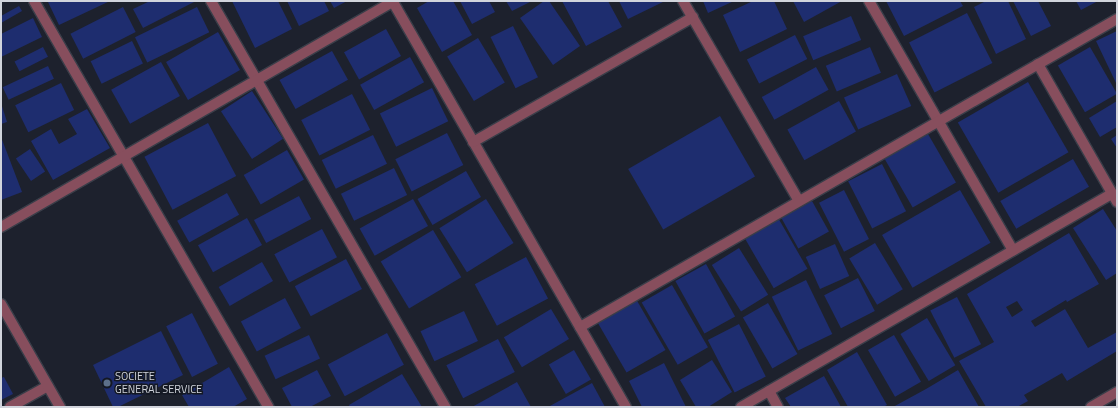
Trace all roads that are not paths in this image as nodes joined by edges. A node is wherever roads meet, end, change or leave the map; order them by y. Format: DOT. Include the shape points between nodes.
graph roads {
  1 [pos="34,1"];
  2 [pos="211,1"];
  3 [pos="393,1"];
  4 [pos="683,1"];
  5 [pos="869,1"];
  6 [pos="693,17"];
  7 [pos="1117,19"];
  8 [pos="1038,64"];
  9 [pos="256,80"];
  10 [pos="939,121"];
  11 [pos="473,142"];
  12 [pos="124,156"];
  13 [pos="1115,198"];
  14 [pos="799,201"];
  15 [pos="1,227"];
  16 [pos="1013,250"];
  17 [pos="1,304"];
  18 [pos="580,327"];
  19 [pos="48,386"];
  20 [pos="769,391"];
  21 [pos="1117,392"];
  22 [pos="10,407"];
  23 [pos="60,407"];
  24 [pos="268,407"];
  25 [pos="445,407"];
  26 [pos="626,407"];
  27 [pos="741,407"];
  28 [pos="778,407"];
  29 [pos="1091,407"];
  1 -- 12 [label="street"];
  2 -- 9 [label="street"];
  3 -- 9 [label="street"];
  3 -- 11 [label="street"];
  4 -- 6 [label="street"];
  5 -- 10 [label="street"];
  6 -- 11 [label="street"];
  6 -- 14 [label="street"];
  7 -- 8 [label="street"];
  8 -- 10 [label="street"];
  8 -- 13 [label="street"];
  9 -- 12 [label="street"];
  9 -- 25 [label="street"];
  10 -- 14 [label="street"];
  10 -- 16 [label="street"];
  11 -- 18 [label="street"];
  12 -- 15 [label="street"];
  12 -- 24 [label="street"];
  13 -- 16 [label="street"];
  14 -- 18 [label="street"];
  16 -- 20 [label="street"];
  17 -- 19 [label="street"];
  18 -- 26 [label="street"];
  19 -- 22 [label="street"];
  19 -- 23 [label="street"];
  20 -- 27 [label="street"];
  20 -- 28 [label="street"];
  21 -- 29 [label="street"];
}
